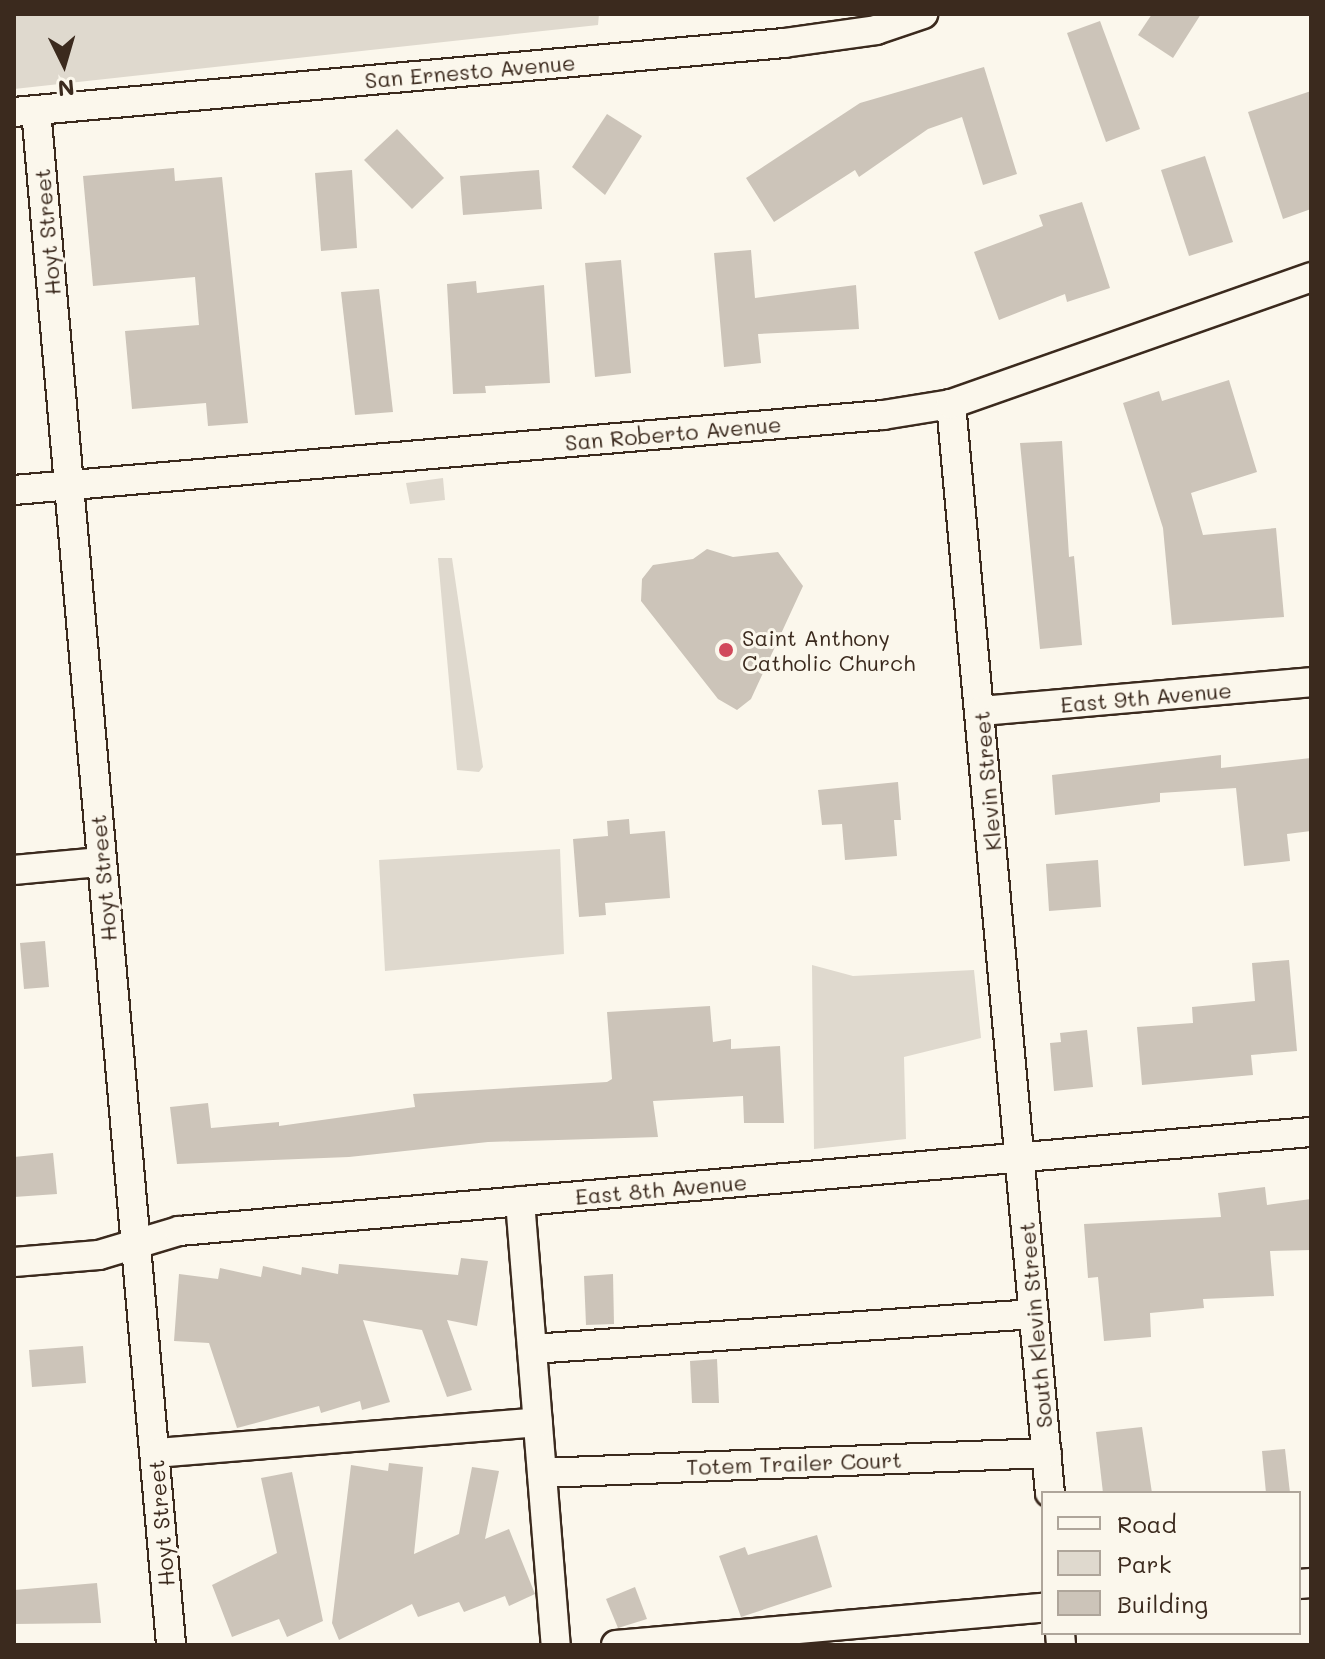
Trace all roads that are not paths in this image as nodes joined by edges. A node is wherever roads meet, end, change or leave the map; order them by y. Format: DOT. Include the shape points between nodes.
graph roads {
  1 [pos="923,14"];
  2 [pos="25,111"];
  3 [pos="1311,277"];
  4 [pos="951,404"];
  5 [pos="69,485"];
  6 [pos="14,490"];
  7 [pos="1311,682"];
  8 [pos="981,711"];
  9 [pos="101,862"];
  10 [pos="14,870"];
  11 [pos="1311,1132"];
  12 [pos="1019,1158"];
  13 [pos="520,1201"];
  14 [pos="138,1243"];
  15 [pos="14,1262"];
  16 [pos="1034,1314"];
  17 [pos="532,1349"];
  18 [pos="538,1422"];
  19 [pos="156,1453"];
  20 [pos="1047,1453"];
  21 [pos="542,1473"];
  22 [pos="1050,1491"];
  23 [pos="1041,1608"];
  24 [pos="171,1645"];
  25 [pos="556,1645"];
  26 [pos="616,1645"];
  1 -- 2 [label="street, San Ernesto Avenue" via="876,30 784,43"];
  2 -- 5 [label="street, Hoyt Street"];
  3 -- 4 [label="street, San Roberto Avenue"];
  4 -- 5 [label="street, San Roberto Avenue" via="883,415"];
  4 -- 8 [label="street, Klevin Street"];
  5 -- 6 [label="street, San Roberto Avenue"];
  5 -- 9 [label="street, Hoyt Street"];
  7 -- 8 [label="street, East 9th Avenue"];
  8 -- 12 [label="street, Klevin Street"];
  9 -- 10 [label="street"];
  9 -- 14 [label="street, Hoyt Street"];
  11 -- 12 [label="street, East 8th Avenue"];
  12 -- 13 [label="street, East 8th Avenue"];
  12 -- 16 [label="street, South Klevin Street"];
  13 -- 14 [label="street, East 8th Avenue" via="179,1231"];
  13 -- 17 [label="street"];
  14 -- 15 [label="street, East 8th Avenue" via="99,1255"];
  14 -- 19 [label="street, Hoyt Street"];
  16 -- 17 [label="street"];
  16 -- 20 [label="street, South Klevin Street"];
  17 -- 18 [label="street"];
  18 -- 19 [label="street"];
  18 -- 21 [label="street"];
  19 -- 24 [label="street, Hoyt Street"];
  20 -- 21 [label="street, Totem Trailer Court"];
  20 -- 22 [label="street, South Klevin Street"];
  21 -- 25 [label="street"];
  23 -- 26 [label="street"];
}
